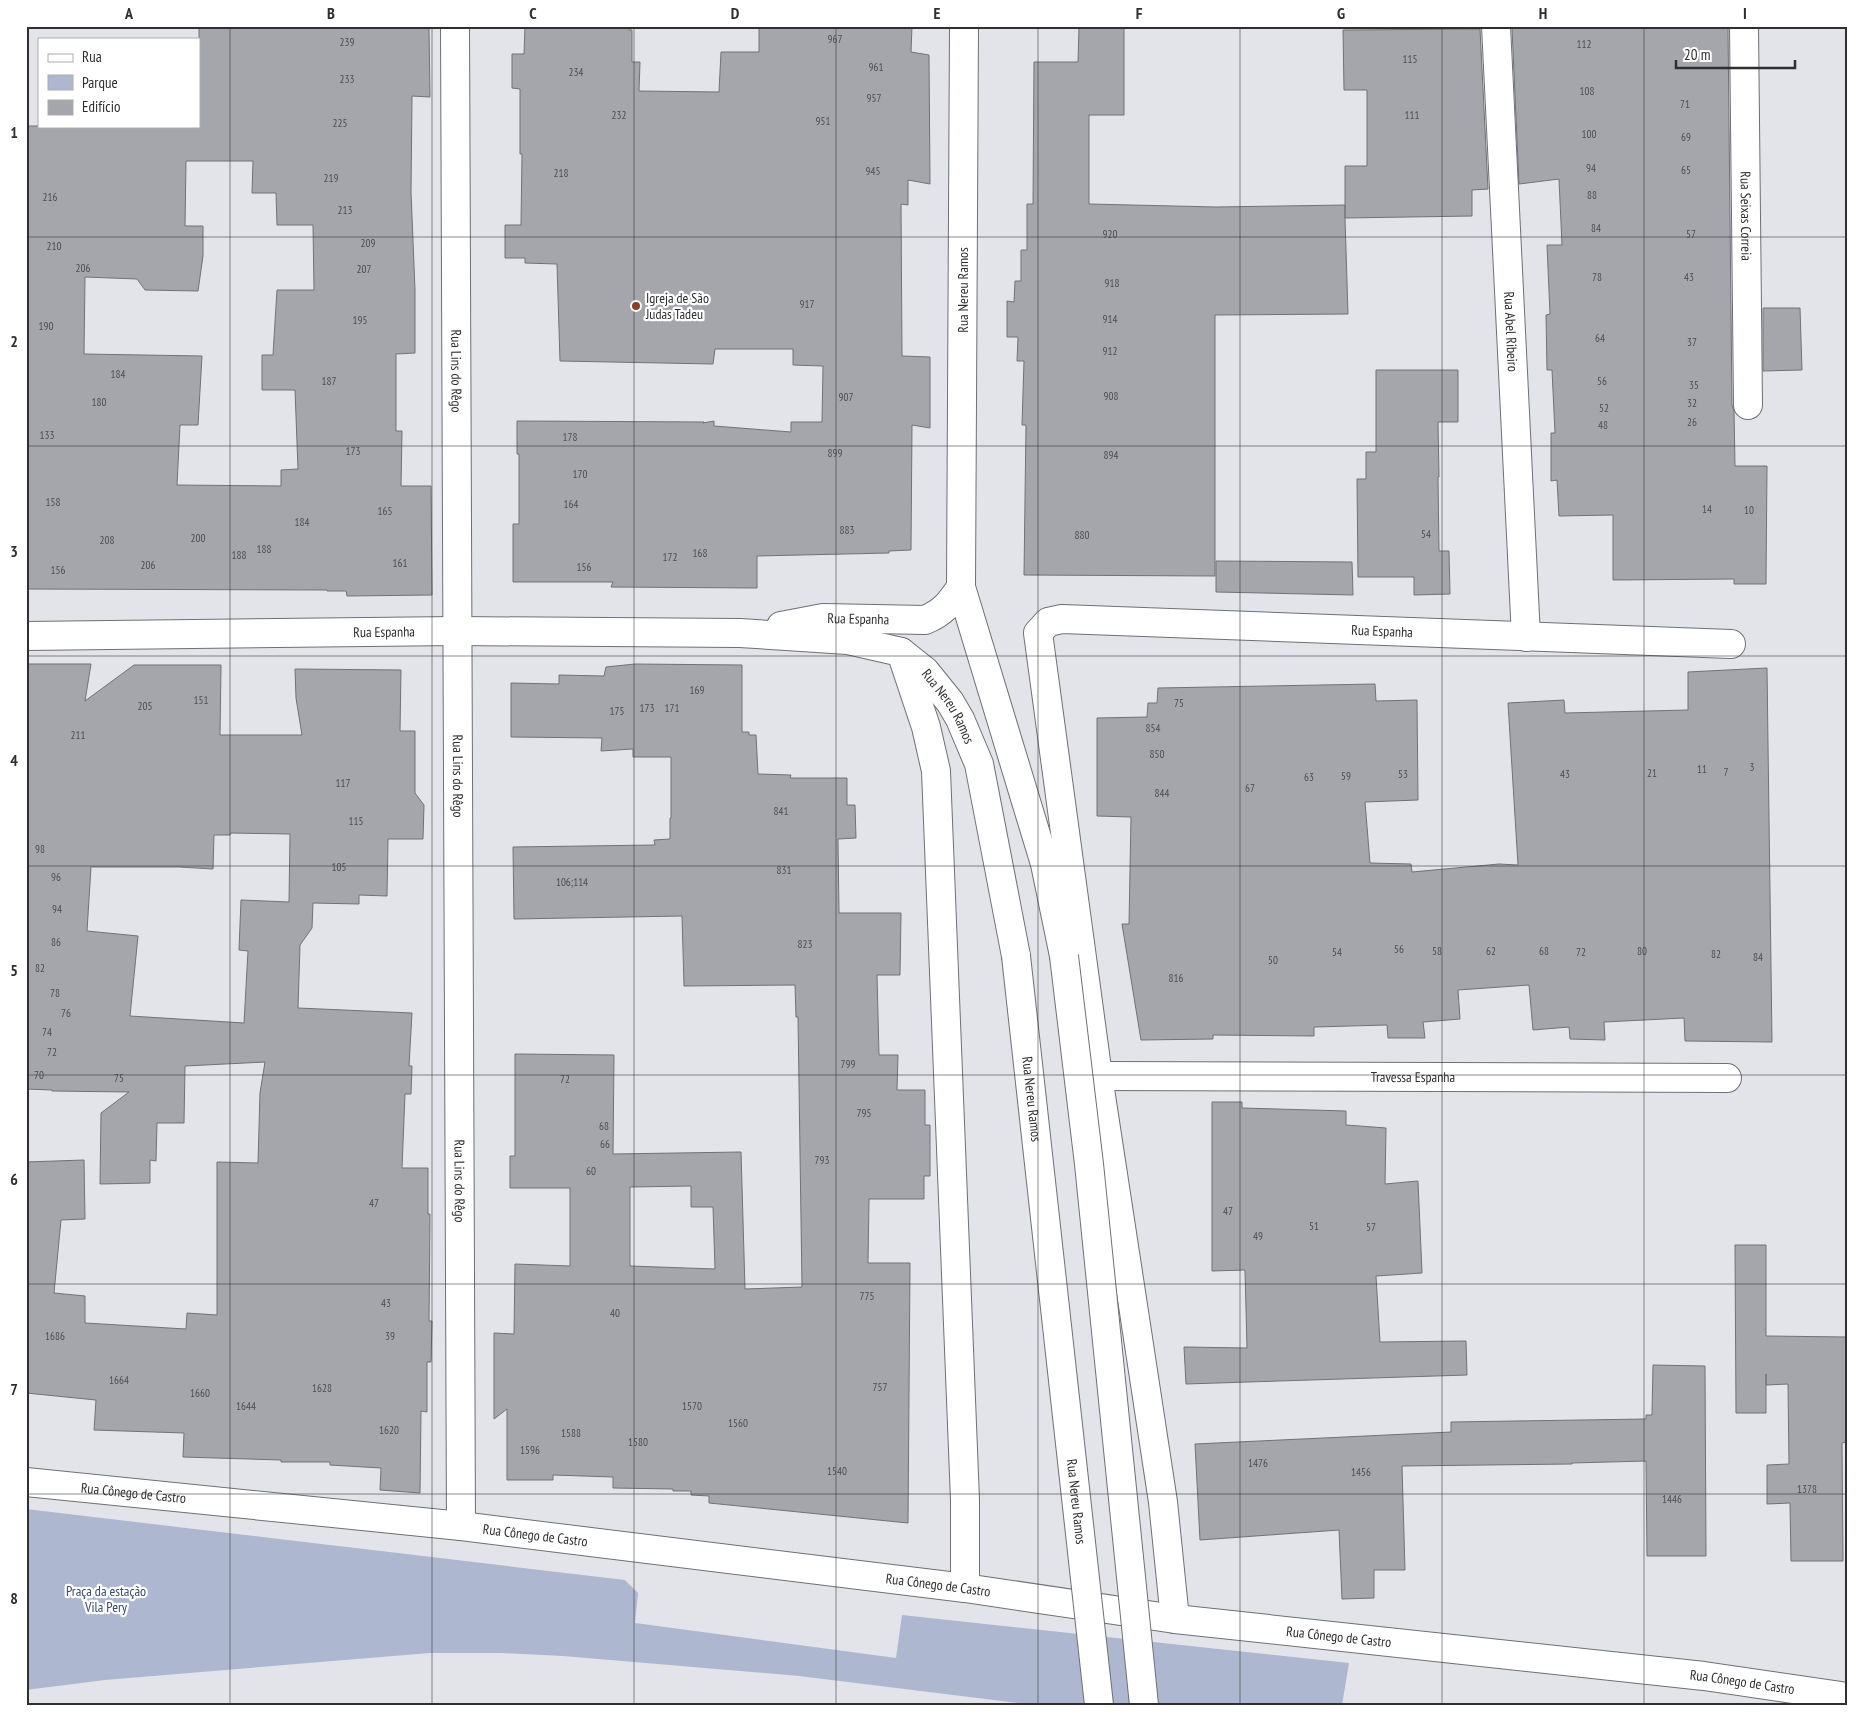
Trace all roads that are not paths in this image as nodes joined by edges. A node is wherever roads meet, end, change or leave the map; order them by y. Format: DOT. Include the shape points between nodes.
graph roads {
  1 [pos="455,26"];
  2 [pos="964,26"];
  3 [pos="1496,26"];
  4 [pos="1744,26"];
  5 [pos="1748,405"];
  6 [pos="962,587"];
  7 [pos="456,630"];
  8 [pos="740,633"];
  9 [pos="26,636"];
  10 [pos="1526,637"];
  11 [pos="1731,644"];
  12 [pos="901,652"];
  13 [pos="1098,1076"];
  14 [pos="1727,1078"];
  15 [pos="26,1482"];
  16 [pos="461,1526"];
  17 [pos="964,1588"];
  18 [pos="1175,1619"];
  19 [pos="1848,1697"];
  20 [pos="1099,1705"];
  21 [pos="1144,1705"];
  1 -- 7 [label="street, Rua Lins do Rêgo"];
  2 -- 6 [label="street, Rua Nereu Ramos"];
  3 -- 10 [label="street, Rua Abel Ribeiro"];
  4 -- 5 [label="street, Rua Seixas Correia"];
  6 -- 8 [label="street, Rua Espanha" via="947,607 926,620 823,618"];
  6 -- 21 [label="street, Rua Nereu Ramos, bridge" via="1045,864 1064,956 1089,1164"];
  7 -- 8 [label="street, Rua Espanha"];
  7 -- 9 [label="street, Rua Espanha"];
  7 -- 16 [label="street, Rua Lins do Rêgo"];
  8 -- 12 [label="street, Rua Espanha" via="848,640"];
  10 -- 11 [label="street, Rua Espanha"];
  10 -- 13 [label="street, Rua Espanha" via="1062,619 1048,622 1038,633"];
  12 -- 17 [label="street, Rua Nereu Ramos" via="926,727 936,772 965,1500"];
  12 -- 20 [label="street, Rua Nereu Ramos, bridge" via="925,671 950,702 979,764 1016,956"];
  13 -- 14 [label="street, Travessa Espanha"];
  13 -- 18 [label="street" via="1163,1502"];
  15 -- 16 [label="street, Rua Cônego de Castro"];
  16 -- 17 [label="street, Rua Cônego de Castro"];
  17 -- 18 [label="street, Rua Cônego de Castro"];
  18 -- 19 [label="street, Rua Cônego de Castro" via="1704,1676"];
}
